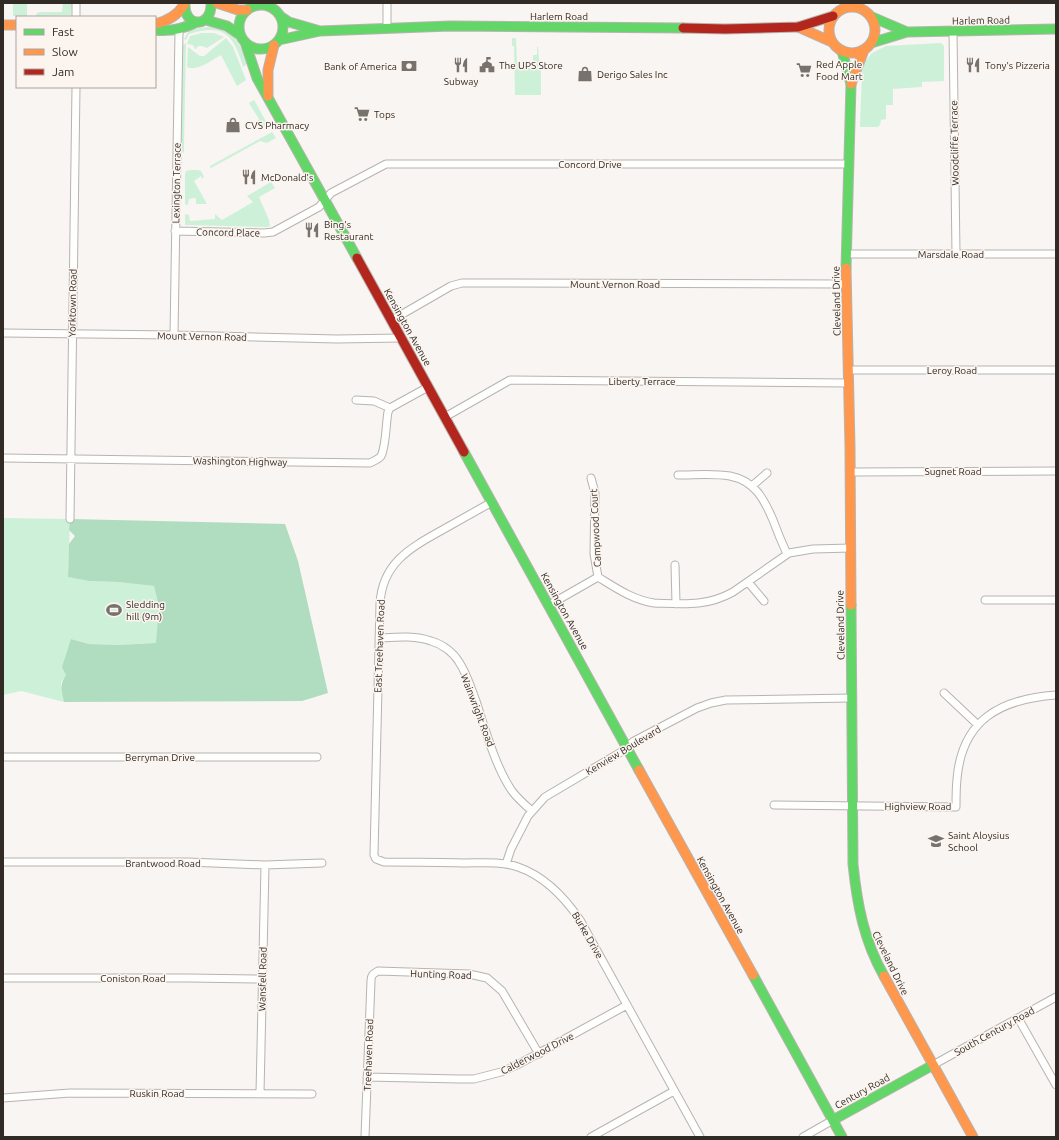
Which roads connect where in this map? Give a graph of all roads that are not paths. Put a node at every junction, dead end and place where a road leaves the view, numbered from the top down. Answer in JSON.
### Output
{"nodes":[{"id":1,"x":76,"y":3,"type":"edge"},
{"id":2,"x":212,"y":3,"type":"edge"},
{"id":3,"x":217,"y":3,"type":"edge"},
{"id":4,"x":387,"y":3,"type":"edge"},
{"id":5,"x":185,"y":4,"type":"edge"},
{"id":6,"x":253,"y":6,"type":"edge"},
{"id":7,"x":843,"y":6,"type":"edge"},
{"id":8,"x":862,"y":6,"type":"edge"},
{"id":9,"x":277,"y":10,"type":"edge"},
{"id":10,"x":76,"y":16,"type":"edge"},
{"id":11,"x":833,"y":16,"type":"junction"},
{"id":12,"x":872,"y":17,"type":"junction"},
{"id":13,"x":201,"y":21,"type":"junction"},
{"id":14,"x":156,"y":24,"type":"edge"},
{"id":15,"x":3,"y":25,"type":"edge"},
{"id":16,"x":16,"y":25,"type":"edge"},
{"id":17,"x":798,"y":27,"type":"junction"},
{"id":18,"x":387,"y":28,"type":"junction"},
{"id":19,"x":1056,"y":29,"type":"edge"},
{"id":20,"x":156,"y":30,"type":"edge"},
{"id":21,"x":320,"y":30,"type":"junction"},
{"id":22,"x":179,"y":31,"type":"junction"},
{"id":23,"x":907,"y":32,"type":"junction"},
{"id":24,"x":953,"y":32,"type":"junction"},
{"id":25,"x":242,"y":38,"type":"junction"},
{"id":26,"x":832,"y":42,"type":"junction"},
{"id":27,"x":276,"y":43,"type":"junction"},
{"id":28,"x":868,"y":47,"type":"junction"},
{"id":29,"x":842,"y":51,"type":"junction"},
{"id":30,"x":851,"y":84,"type":"junction"},
{"id":31,"x":76,"y":88,"type":"edge"},
{"id":32,"x":268,"y":96,"type":"junction"},
{"id":33,"x":848,"y":164,"type":"junction"},
{"id":34,"x":338,"y":189,"type":"joint"},
{"id":35,"x":325,"y":199,"type":"junction"},
{"id":36,"x":175,"y":231,"type":"junction"},
{"id":37,"x":846,"y":254,"type":"junction"},
{"id":38,"x":956,"y":254,"type":"junction"},
{"id":39,"x":1056,"y":254,"type":"edge"},
{"id":40,"x":847,"y":284,"type":"junction"},
{"id":41,"x":392,"y":320,"type":"junction"},
{"id":42,"x":3,"y":333,"type":"edge"},
{"id":43,"x":72,"y":334,"type":"junction"},
{"id":44,"x":174,"y":335,"type":"junction"},
{"id":45,"x":401,"y":338,"type":"junction"},
{"id":46,"x":849,"y":370,"type":"junction"},
{"id":47,"x":1056,"y":370,"type":"edge"},
{"id":48,"x":849,"y":383,"type":"junction"},
{"id":49,"x":428,"y":386,"type":"junction"},
{"id":50,"x":356,"y":400,"type":"dead end"},
{"id":51,"x":390,"y":408,"type":"junction"},
{"id":52,"x":445,"y":417,"type":"junction"},
{"id":53,"x":3,"y":458,"type":"edge"},
{"id":54,"x":70,"y":459,"type":"junction"},
{"id":55,"x":1056,"y":470,"type":"edge"},
{"id":56,"x":850,"y":472,"type":"junction"},
{"id":57,"x":767,"y":473,"type":"dead end"},
{"id":58,"x":678,"y":475,"type":"dead end"},
{"id":59,"x":591,"y":478,"type":"dead end"},
{"id":60,"x":752,"y":486,"type":"junction"},
{"id":61,"x":492,"y":502,"type":"junction"},
{"id":62,"x":70,"y":519,"type":"dead end"},
{"id":63,"x":851,"y":548,"type":"junction"},
{"id":64,"x":787,"y":554,"type":"junction"},
{"id":65,"x":675,"y":565,"type":"dead end"},
{"id":66,"x":598,"y":577,"type":"junction"},
{"id":67,"x":748,"y":582,"type":"junction"},
{"id":68,"x":985,"y":600,"type":"dead end"},
{"id":69,"x":1056,"y":600,"type":"edge"},
{"id":70,"x":764,"y":601,"type":"dead end"},
{"id":71,"x":676,"y":604,"type":"junction"},
{"id":72,"x":549,"y":605,"type":"junction"},
{"id":73,"x":379,"y":638,"type":"junction"},
{"id":74,"x":944,"y":693,"type":"dead end"},
{"id":75,"x":1056,"y":695,"type":"edge"},
{"id":76,"x":852,"y":698,"type":"junction"},
{"id":77,"x":978,"y":725,"type":"junction"},
{"id":78,"x":627,"y":747,"type":"junction"},
{"id":79,"x":3,"y":757,"type":"edge"},
{"id":80,"x":317,"y":757,"type":"dead end"},
{"id":81,"x":376,"y":776,"type":"joint"},
{"id":82,"x":774,"y":805,"type":"dead end"},
{"id":83,"x":853,"y":805,"type":"junction"},
{"id":84,"x":532,"y":811,"type":"junction"},
{"id":85,"x":3,"y":862,"type":"edge"},
{"id":86,"x":322,"y":863,"type":"dead end"},
{"id":87,"x":506,"y":864,"type":"junction"},
{"id":88,"x":265,"y":865,"type":"junction"},
{"id":89,"x":374,"y":973,"type":"joint"},
{"id":90,"x":3,"y":978,"type":"edge"},
{"id":91,"x":262,"y":979,"type":"junction"},
{"id":92,"x":1056,"y":997,"type":"edge"},
{"id":93,"x":627,"y":1005,"type":"junction"},
{"id":94,"x":1018,"y":1018,"type":"junction"},
{"id":95,"x":539,"y":1054,"type":"junction"},
{"id":96,"x":933,"y":1065,"type":"junction"},
{"id":97,"x":368,"y":1077,"type":"junction"},
{"id":98,"x":1056,"y":1085,"type":"edge"},
{"id":99,"x":674,"y":1091,"type":"junction"},
{"id":100,"x":260,"y":1093,"type":"junction"},
{"id":101,"x":312,"y":1094,"type":"dead end"},
{"id":102,"x":3,"y":1098,"type":"edge"},
{"id":103,"x":833,"y":1120,"type":"junction"},
{"id":104,"x":365,"y":1137,"type":"edge"},
{"id":105,"x":591,"y":1137,"type":"edge"},
{"id":106,"x":700,"y":1137,"type":"edge"},
{"id":107,"x":803,"y":1137,"type":"edge"},
{"id":108,"x":842,"y":1137,"type":"edge"},
{"id":109,"x":973,"y":1137,"type":"edge"}],
"edges":[{"from":1,"to":10,"type":"street"},
{"from":2,"to":13,"type":"street"},
{"from":3,"to":6,"type":"street"},
{"from":4,"to":18,"type":"street"},
{"from":5,"to":13,"type":"street"},
{"from":5,"to":14,"type":"street"},
{"from":6,"to":9,"type":"street"},
{"from":6,"to":25,"type":"street"},
{"from":7,"to":8,"type":"street"},
{"from":7,"to":11,"type":"street"},
{"from":8,"to":12,"type":"street"},
{"from":9,"to":21,"type":"street","name":"Harlem Road"},
{"from":9,"to":27,"type":"street"},
{"from":11,"to":17,"type":"street","name":"Harlem Road"},
{"from":11,"to":26,"type":"street"},
{"from":12,"to":23,"type":"street","name":"Harlem Road"},
{"from":12,"to":28,"type":"street"},
{"from":13,"to":22,"type":"street"},
{"from":13,"to":25,"type":"street"},
{"from":15,"to":16,"type":"street"},
{"from":17,"to":18,"type":"street","name":"Harlem Road"},
{"from":17,"to":26,"type":"street","name":"Harlem Road"},
{"from":18,"to":21,"type":"street","name":"Harlem Road"},
{"from":19,"to":24,"type":"street","name":"Harlem Road"},
{"from":20,"to":22,"type":"street"},
{"from":21,"to":27,"type":"street","name":"Harlem Road"},
{"from":22,"to":36,"type":"street","name":"Lexington Terrace"},
{"from":23,"to":24,"type":"street","name":"Harlem Road"},
{"from":23,"to":28,"type":"street","name":"Harlem Road"},
{"from":24,"to":38,"type":"street","name":"Woodcliffe Terrace"},
{"from":25,"to":27,"type":"street"},
{"from":25,"to":32,"type":"street","name":"Kensington Avenue"},
{"from":26,"to":29,"type":"street"},
{"from":27,"to":32,"type":"street","name":"Kensington Avenue"},
{"from":28,"to":29,"type":"street"},
{"from":28,"to":30,"type":"street","name":"Cleveland Drive"},
{"from":29,"to":30,"type":"street","name":"Cleveland Drive"},
{"from":30,"to":33,"type":"street","name":"Cleveland Drive"},
{"from":31,"to":43,"type":"street","name":"Yorktown Road"},
{"from":32,"to":35,"type":"street","name":"Kensington Avenue"},
{"from":33,"to":34,"type":"street","name":"Concord Drive"},
{"from":33,"to":37,"type":"street","name":"Cleveland Drive"},
{"from":34,"to":35,"type":"street","name":"Concord Place"},
{"from":35,"to":36,"type":"street","name":"Concord Place"},
{"from":35,"to":41,"type":"street","name":"Kensington Avenue"},
{"from":36,"to":44,"type":"street","name":"Lexington Terrace"},
{"from":37,"to":38,"type":"street","name":"Marsdale Road"},
{"from":37,"to":40,"type":"street","name":"Cleveland Drive"},
{"from":38,"to":39,"type":"street","name":"Marsdale Road"},
{"from":40,"to":41,"type":"street","name":"Mount Vernon Road"},
{"from":40,"to":46,"type":"street","name":"Cleveland Drive"},
{"from":41,"to":45,"type":"street","name":"Kensington Avenue"},
{"from":42,"to":43,"type":"street","name":"Mount Vernon Road"},
{"from":43,"to":44,"type":"street","name":"Mount Vernon Road"},
{"from":43,"to":54,"type":"street","name":"Yorktown Road"},
{"from":44,"to":45,"type":"street","name":"Mount Vernon Road"},
{"from":45,"to":49,"type":"street","name":"Kensington Avenue"},
{"from":46,"to":47,"type":"street","name":"Leroy Road"},
{"from":46,"to":48,"type":"street","name":"Cleveland Drive"},
{"from":48,"to":52,"type":"street","name":"Liberty Terrace"},
{"from":48,"to":56,"type":"street","name":"Cleveland Drive"},
{"from":49,"to":51,"type":"street"},
{"from":49,"to":52,"type":"street","name":"Kensington Avenue"},
{"from":50,"to":51,"type":"street"},
{"from":51,"to":54,"type":"street","name":"Washington Highway"},
{"from":52,"to":61,"type":"street","name":"Kensington Avenue"},
{"from":53,"to":54,"type":"street","name":"Washington Highway"},
{"from":54,"to":62,"type":"street","name":"Yorktown Road"},
{"from":55,"to":56,"type":"street","name":"Sugnet Road"},
{"from":56,"to":63,"type":"street","name":"Cleveland Drive"},
{"from":57,"to":60,"type":"street"},
{"from":58,"to":60,"type":"street"},
{"from":59,"to":66,"type":"street","name":"Campwood Court"},
{"from":60,"to":64,"type":"street"},
{"from":61,"to":72,"type":"street","name":"Kensington Avenue"},
{"from":61,"to":73,"type":"street","name":"East Treehaven Road"},
{"from":63,"to":64,"type":"street"},
{"from":63,"to":76,"type":"street","name":"Cleveland Drive"},
{"from":64,"to":67,"type":"street"},
{"from":65,"to":71,"type":"street"},
{"from":66,"to":71,"type":"street"},
{"from":66,"to":72,"type":"street"},
{"from":67,"to":70,"type":"street"},
{"from":67,"to":71,"type":"street"},
{"from":68,"to":69,"type":"street"},
{"from":72,"to":78,"type":"street","name":"Kensington Avenue"},
{"from":73,"to":81,"type":"street","name":"East Treehaven Road"},
{"from":73,"to":84,"type":"street","name":"Wainwright Road"},
{"from":74,"to":77,"type":"street"},
{"from":75,"to":77,"type":"street","name":"Highview Road"},
{"from":76,"to":78,"type":"street","name":"Kenview Boulevard"},
{"from":76,"to":83,"type":"street","name":"Cleveland Drive"},
{"from":77,"to":83,"type":"street","name":"Highview Road"},
{"from":78,"to":84,"type":"street","name":"Kenview Boulevard"},
{"from":78,"to":103,"type":"street","name":"Kensington Avenue"},
{"from":79,"to":80,"type":"street","name":"Berryman Drive"},
{"from":81,"to":87,"type":"street","name":"Burke Drive"},
{"from":82,"to":83,"type":"street"},
{"from":83,"to":96,"type":"street","name":"Cleveland Drive"},
{"from":84,"to":87,"type":"street","name":"Kenview Boulevard"},
{"from":85,"to":88,"type":"street","name":"Brantwood Road"},
{"from":86,"to":88,"type":"street","name":"Brantwood Road"},
{"from":87,"to":93,"type":"street","name":"Burke Drive"},
{"from":88,"to":91,"type":"street","name":"Wansfell Road"},
{"from":89,"to":95,"type":"street","name":"Hunting Road"},
{"from":89,"to":97,"type":"street","name":"Treehaven Road"},
{"from":90,"to":91,"type":"street","name":"Coniston Road"},
{"from":91,"to":100,"type":"street","name":"Wansfell Road"},
{"from":92,"to":94,"type":"street","name":"South Century Road"},
{"from":93,"to":95,"type":"street","name":"Calderwood Drive"},
{"from":93,"to":99,"type":"street","name":"Burke Drive"},
{"from":94,"to":96,"type":"street","name":"South Century Road"},
{"from":94,"to":98,"type":"street"},
{"from":95,"to":97,"type":"street","name":"Calderwood Drive"},
{"from":96,"to":103,"type":"street","name":"Century Road"},
{"from":96,"to":109,"type":"street","name":"Cleveland Drive"},
{"from":97,"to":104,"type":"street","name":"Treehaven Road"},
{"from":99,"to":105,"type":"street"},
{"from":99,"to":106,"type":"street","name":"Burke Drive"},
{"from":100,"to":101,"type":"street","name":"Ruskin Road"},
{"from":100,"to":102,"type":"street","name":"Ruskin Road"},
{"from":103,"to":107,"type":"street","name":"Century Road"},
{"from":103,"to":108,"type":"street","name":"Kensington Avenue"}]}
